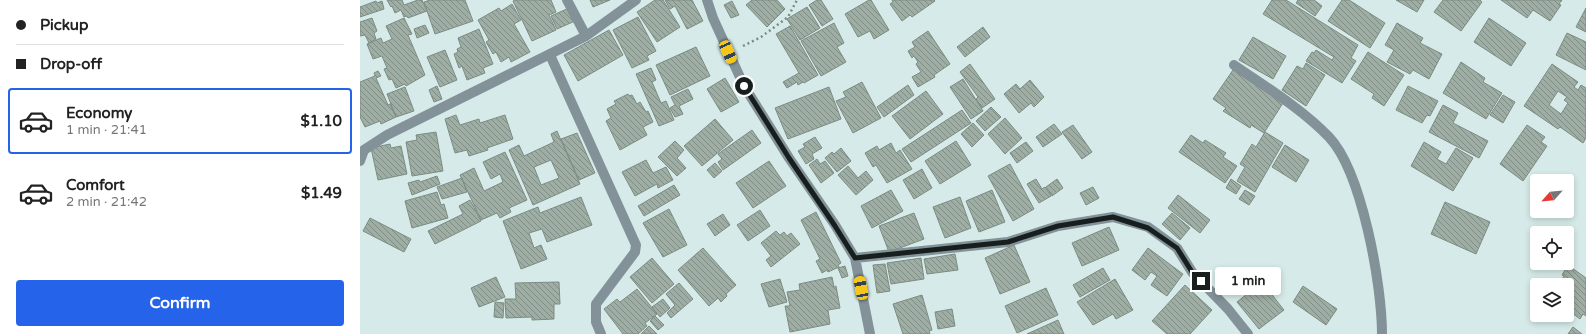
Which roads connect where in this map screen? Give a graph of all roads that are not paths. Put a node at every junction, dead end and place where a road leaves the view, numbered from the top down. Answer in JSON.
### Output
{"nodes":[{"id":1,"x":567,"y":0,"type":"edge"},
{"id":2,"x":636,"y":0,"type":"edge"},
{"id":3,"x":707,"y":0,"type":"edge"},
{"id":4,"x":586,"y":36,"type":"junction"},
{"id":5,"x":550,"y":55,"type":"junction"},
{"id":6,"x":1234,"y":65,"type":"dead end"},
{"id":7,"x":360,"y":161,"type":"edge"},
{"id":8,"x":855,"y":258,"type":"junction"},
{"id":9,"x":601,"y":334,"type":"edge"},
{"id":10,"x":870,"y":334,"type":"edge"},
{"id":11,"x":1248,"y":334,"type":"edge"},
{"id":12,"x":1382,"y":334,"type":"edge"}],
"edges":[{"from":1,"to":4,"type":"street"},
{"from":2,"to":4,"type":"street"},
{"from":3,"to":8,"type":"street"},
{"from":4,"to":5,"type":"street"},
{"from":5,"to":7,"type":"street"},
{"from":5,"to":9,"type":"street"},
{"from":6,"to":12,"type":"street"},
{"from":8,"to":10,"type":"street"},
{"from":8,"to":11,"type":"street"}]}
